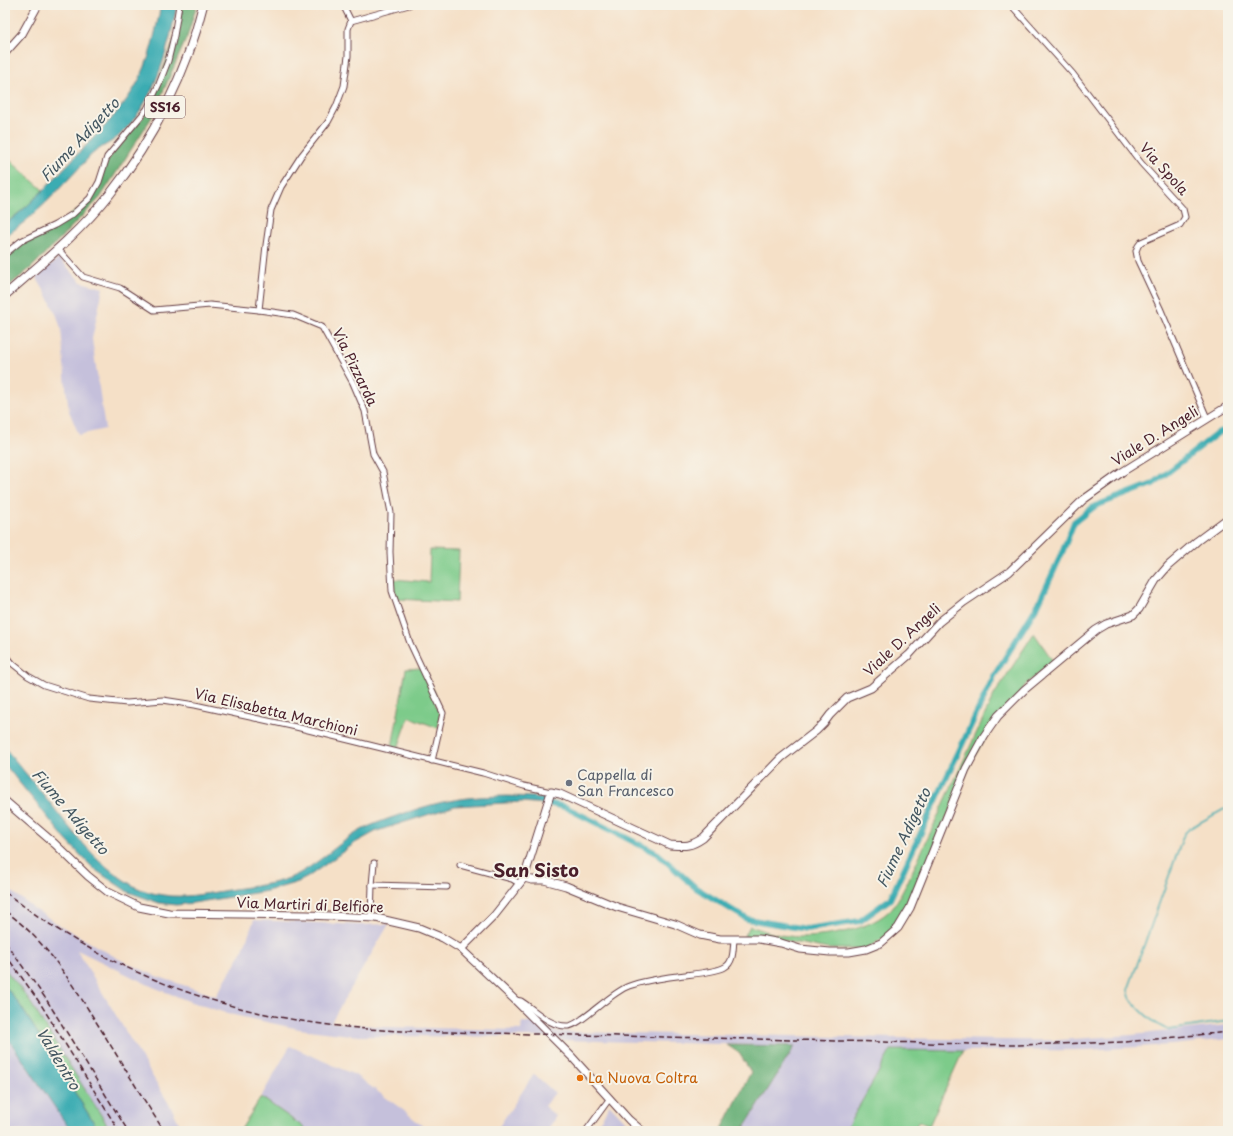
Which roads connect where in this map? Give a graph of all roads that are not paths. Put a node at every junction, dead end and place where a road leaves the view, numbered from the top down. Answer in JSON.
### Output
{"nodes":[{"id":1,"x":38,"y":5,"type":"edge"},
{"id":2,"x":180,"y":5,"type":"edge"},
{"id":3,"x":203,"y":5,"type":"edge"},
{"id":4,"x":343,"y":5,"type":"edge"},
{"id":5,"x":409,"y":5,"type":"edge"},
{"id":6,"x":1011,"y":5,"type":"edge"},
{"id":7,"x":351,"y":21,"type":"junction"},
{"id":8,"x":5,"y":53,"type":"edge"},
{"id":9,"x":58,"y":249,"type":"junction"},
{"id":10,"x":5,"y":254,"type":"edge"},
{"id":11,"x":5,"y":295,"type":"edge"},
{"id":12,"x":259,"y":310,"type":"junction"},
{"id":13,"x":1228,"y":406,"type":"edge"},
{"id":14,"x":1207,"y":418,"type":"junction"},
{"id":15,"x":1228,"y":518,"type":"edge"},
{"id":16,"x":5,"y":654,"type":"edge"},
{"id":17,"x":432,"y":761,"type":"junction"},
{"id":18,"x":550,"y":794,"type":"junction"},
{"id":19,"x":5,"y":801,"type":"edge"},
{"id":20,"x":374,"y":863,"type":"dead end"},
{"id":21,"x":460,"y":865,"type":"dead end"},
{"id":22,"x":522,"y":881,"type":"junction"},
{"id":23,"x":372,"y":885,"type":"junction"},
{"id":24,"x":447,"y":887,"type":"dead end"},
{"id":25,"x":371,"y":918,"type":"junction"},
{"id":26,"x":734,"y":939,"type":"junction"},
{"id":27,"x":462,"y":949,"type":"junction"},
{"id":28,"x":515,"y":1000,"type":"junction"},
{"id":29,"x":610,"y":1098,"type":"junction"},
{"id":30,"x":586,"y":1131,"type":"edge"},
{"id":31,"x":642,"y":1131,"type":"edge"}],
"edges":[{"from":1,"to":8,"type":"street"},
{"from":2,"to":10,"type":"street"},
{"from":3,"to":9,"type":"main road","number":"SS16"},
{"from":4,"to":7,"type":"street"},
{"from":5,"to":7,"type":"street"},
{"from":6,"to":14,"type":"street","name":"Via Spola"},
{"from":7,"to":12,"type":"street"},
{"from":9,"to":11,"type":"main road","number":"SS16"},
{"from":9,"to":12,"type":"street","name":"Via Pizzarda"},
{"from":12,"to":17,"type":"street","name":"Via Pizzarda"},
{"from":13,"to":14,"type":"street","name":"Viale D. Angeli"},
{"from":14,"to":18,"type":"street","name":"Viale D. Angeli"},
{"from":15,"to":26,"type":"street"},
{"from":16,"to":17,"type":"street","name":"Via Elisabetta Marchioni"},
{"from":17,"to":18,"type":"street","name":"Via Elisabetta Marchioni"},
{"from":18,"to":22,"type":"street"},
{"from":19,"to":25,"type":"street","name":"Via Martiri di Belfiore"},
{"from":20,"to":23,"type":"street"},
{"from":21,"to":22,"type":"street"},
{"from":22,"to":26,"type":"street"},
{"from":22,"to":27,"type":"street"},
{"from":23,"to":24,"type":"street"},
{"from":23,"to":25,"type":"street"},
{"from":25,"to":27,"type":"street","name":"Via Martiri di Belfiore"},
{"from":26,"to":28,"type":"street"},
{"from":27,"to":28,"type":"street","name":"Via Martiri di Belfiore"},
{"from":28,"to":29,"type":"street","name":"Via Martiri di Belfiore"},
{"from":29,"to":30,"type":"street"},
{"from":29,"to":31,"type":"street","name":"Via Martiri di Belfiore"}]}
